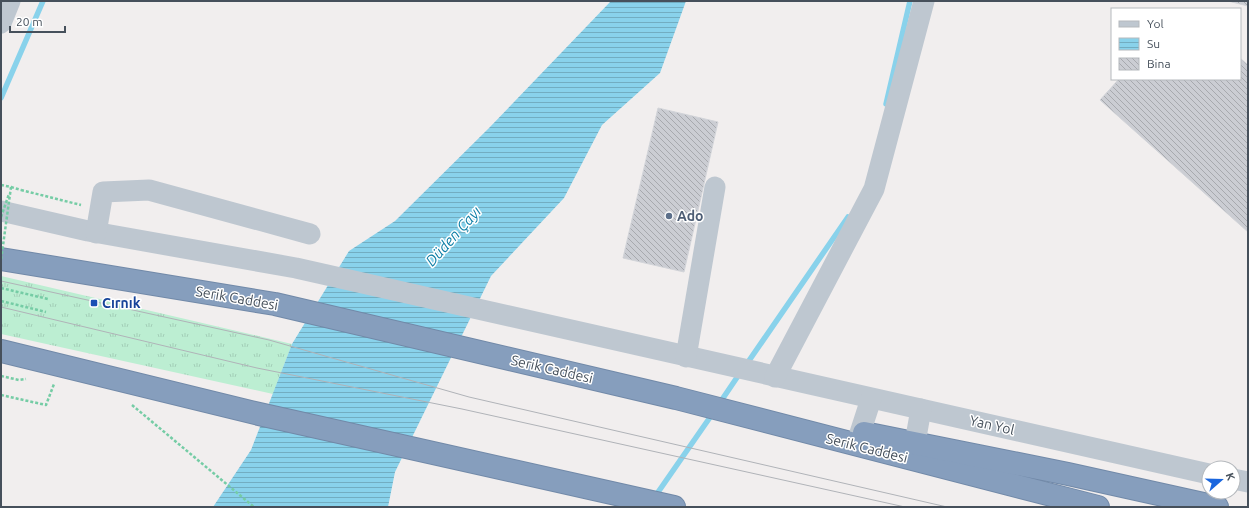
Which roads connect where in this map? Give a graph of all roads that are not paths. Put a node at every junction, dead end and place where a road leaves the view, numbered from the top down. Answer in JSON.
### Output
{"nodes":[{"id":1,"x":10,"y":1,"type":"edge"},
{"id":2,"x":924,"y":1,"type":"edge"},
{"id":3,"x":1,"y":23,"type":"edge"},
{"id":4,"x":715,"y":187,"type":"dead end"},
{"id":5,"x":1,"y":211,"type":"edge"},
{"id":6,"x":96,"y":233,"type":"junction"},
{"id":7,"x":310,"y":234,"type":"dead end"},
{"id":8,"x":1,"y":259,"type":"edge"},
{"id":9,"x":1,"y":351,"type":"edge"},
{"id":10,"x":686,"y":357,"type":"junction"},
{"id":11,"x":775,"y":377,"type":"junction"},
{"id":12,"x":871,"y":399,"type":"junction"},
{"id":13,"x":921,"y":410,"type":"junction"},
{"id":14,"x":746,"y":417,"type":"junction"},
{"id":15,"x":860,"y":433,"type":"junction"},
{"id":16,"x":915,"y":443,"type":"junction"},
{"id":17,"x":1201,"y":472,"type":"edge"},
{"id":18,"x":674,"y":507,"type":"edge"},
{"id":19,"x":1098,"y":507,"type":"edge"},
{"id":20,"x":1217,"y":507,"type":"edge"}],
"edges":[{"from":1,"to":3,"type":"street"},
{"from":2,"to":11,"type":"street"},
{"from":4,"to":10,"type":"street"},
{"from":5,"to":6,"type":"street","name":"Yan Yol"},
{"from":6,"to":7,"type":"street"},
{"from":6,"to":10,"type":"street","name":"Yan Yol"},
{"from":8,"to":14,"type":"highway","name":"Serik Caddesi"},
{"from":9,"to":18,"type":"highway"},
{"from":10,"to":11,"type":"street","name":"Yan Yol"},
{"from":11,"to":12,"type":"street","name":"Yan Yol"},
{"from":12,"to":13,"type":"street","name":"Yan Yol"},
{"from":12,"to":15,"type":"street"},
{"from":13,"to":16,"type":"street"},
{"from":13,"to":17,"type":"street","name":"Yan Yol"},
{"from":14,"to":15,"type":"highway"},
{"from":14,"to":19,"type":"highway","name":"Serik Caddesi"},
{"from":15,"to":16,"type":"highway"},
{"from":16,"to":20,"type":"highway"}]}
